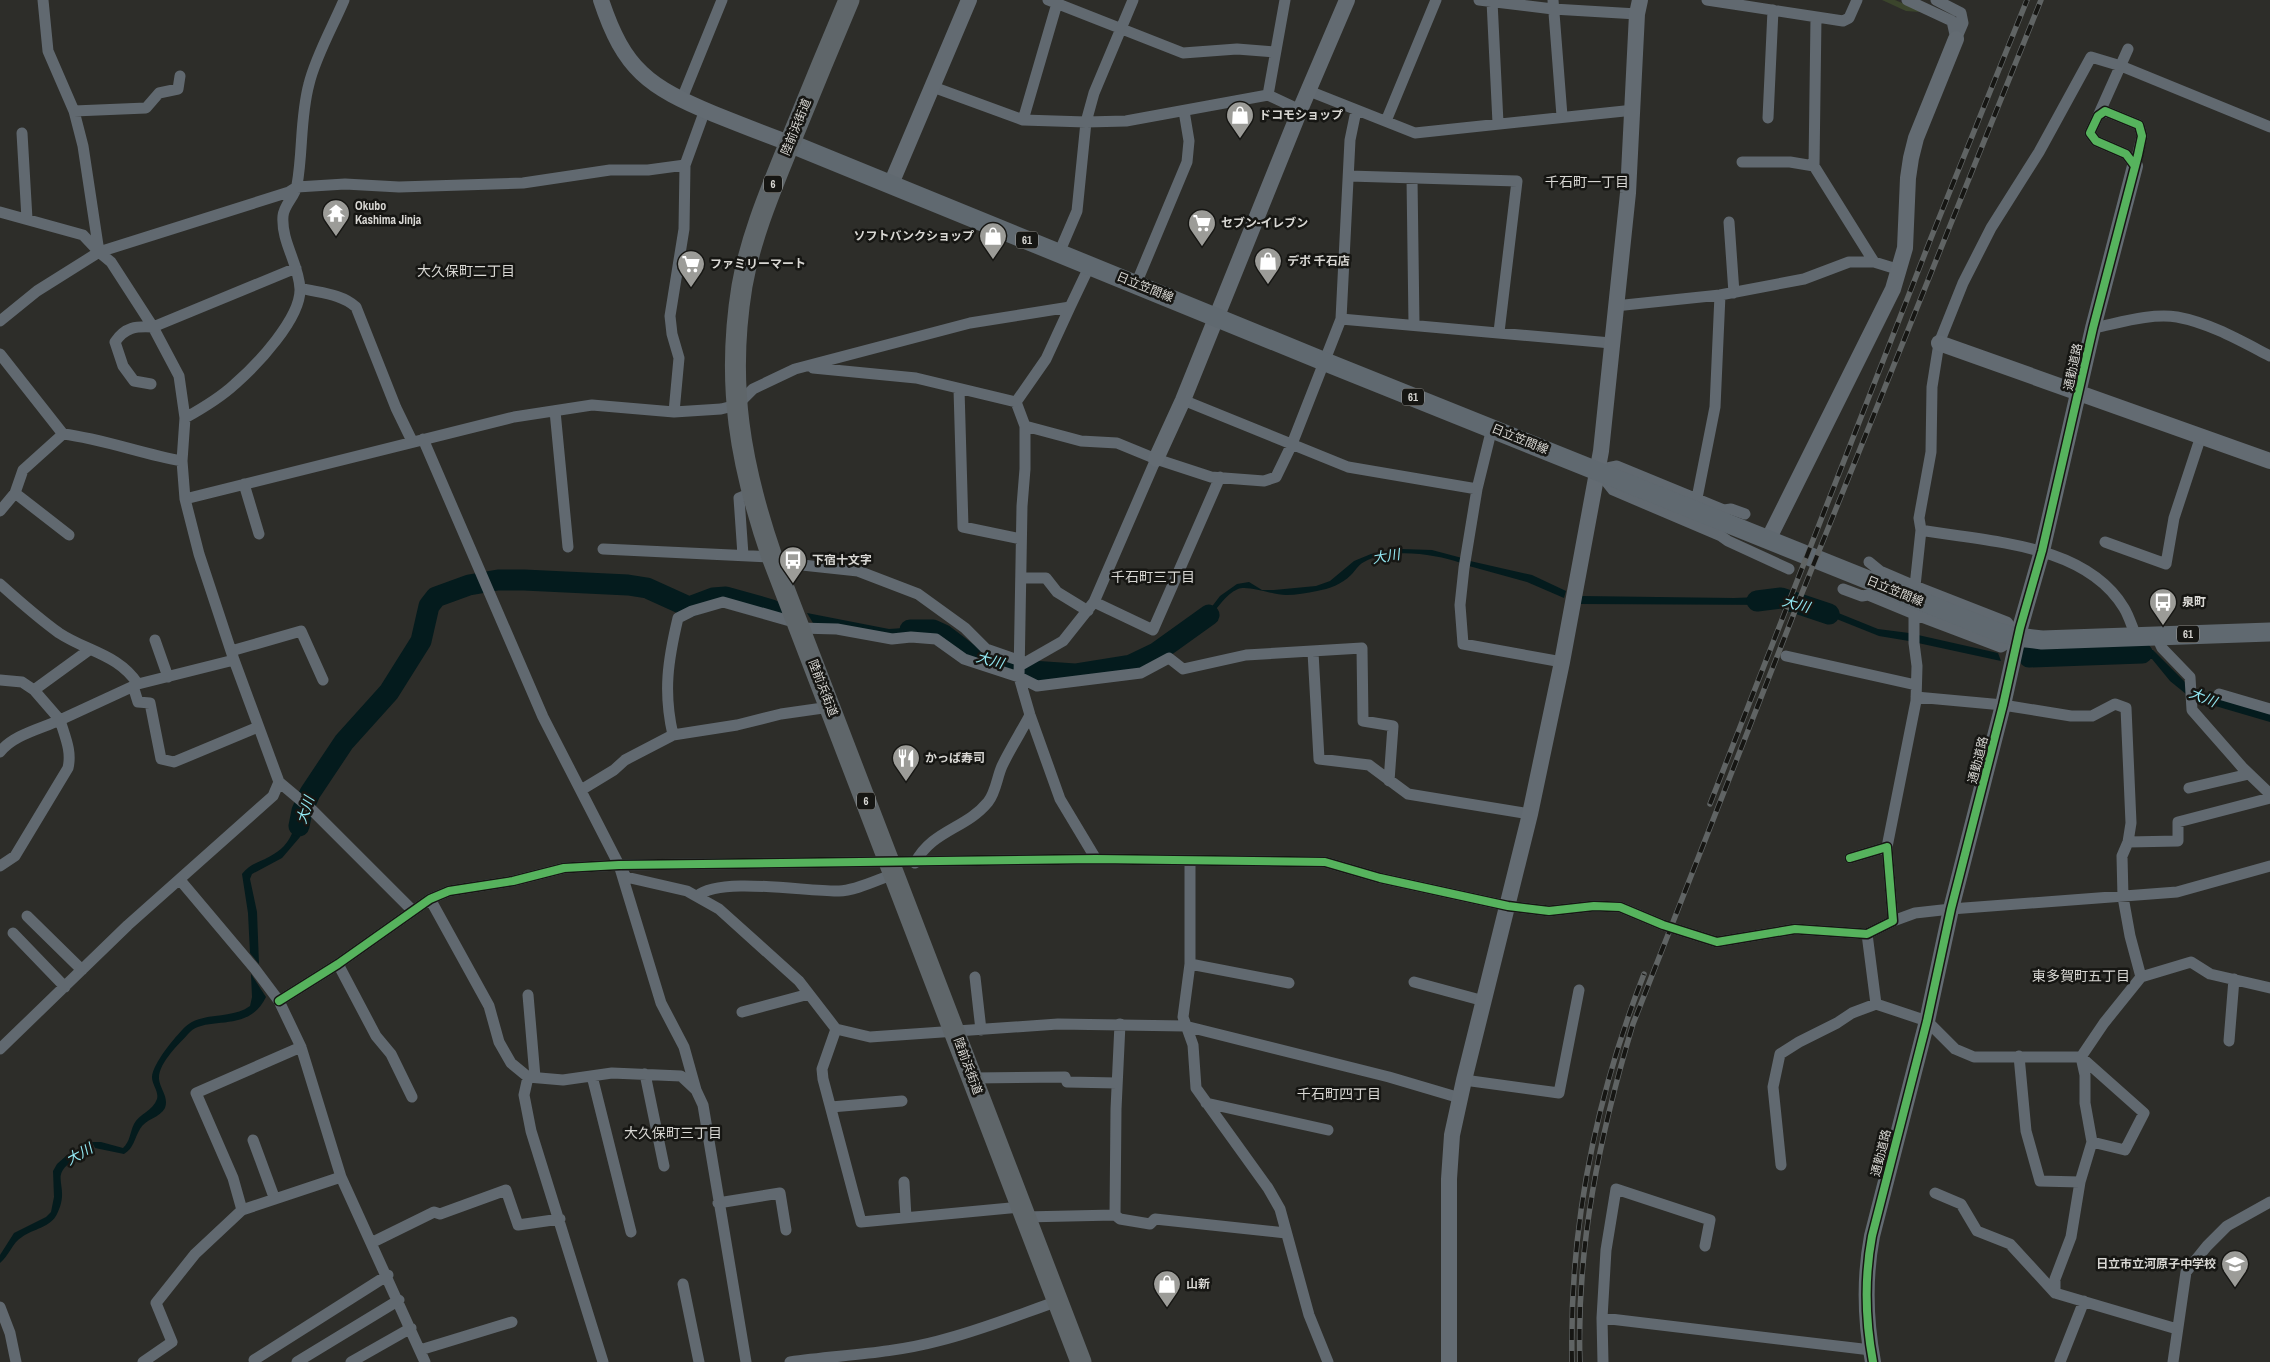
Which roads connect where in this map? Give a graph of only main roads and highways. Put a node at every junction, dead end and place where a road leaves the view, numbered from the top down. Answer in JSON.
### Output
{"nodes":[{"id":1,"x":849,"y":0,"type":"edge"},
{"id":2,"x":789,"y":143,"type":"junction"},
{"id":3,"x":2270,"y":632,"type":"edge"},
{"id":4,"x":1081,"y":1362,"type":"edge"}],
"edges":[{"from":1,"to":2,"type":"highway","name":"陸前浜街道","number":"6"},
{"from":2,"to":3,"type":"main road","name":"日立笠間線","number":"61"},
{"from":2,"to":4,"type":"highway","name":"陸前浜街道","number":"6"}]}
